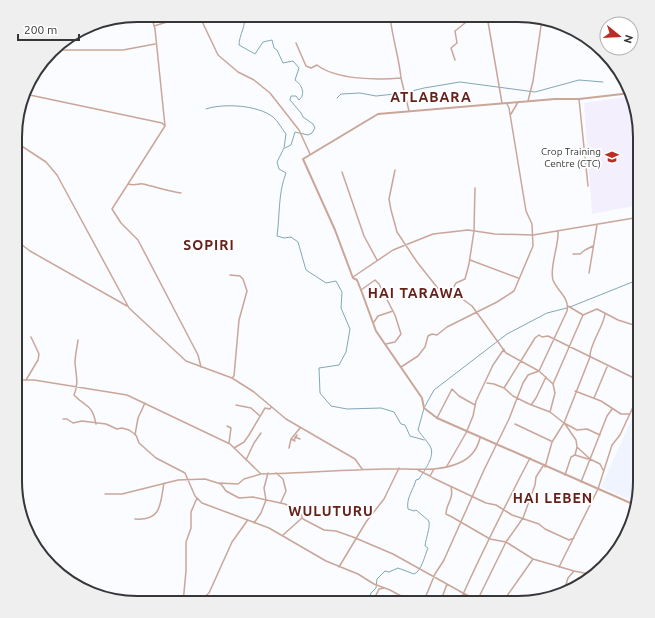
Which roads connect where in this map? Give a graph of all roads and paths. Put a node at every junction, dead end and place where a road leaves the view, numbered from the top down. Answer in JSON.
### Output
{"nodes":[{"id":1,"x":153,"y":22,"type":"edge"},
{"id":2,"x":167,"y":22,"type":"edge"},
{"id":3,"x":202,"y":22,"type":"edge"},
{"id":4,"x":390,"y":22,"type":"edge"},
{"id":5,"x":466,"y":22,"type":"edge"},
{"id":6,"x":488,"y":22,"type":"edge"},
{"id":7,"x":541,"y":25,"type":"edge"},
{"id":8,"x":154,"y":26,"type":"junction"},
{"id":9,"x":296,"y":42,"type":"dead end"},
{"id":10,"x":156,"y":44,"type":"junction"},
{"id":11,"x":61,"y":50,"type":"edge"},
{"id":12,"x":455,"y":60,"type":"dead end"},
{"id":13,"x":401,"y":78,"type":"junction"},
{"id":14,"x":30,"y":95,"type":"edge"},
{"id":15,"x":625,"y":95,"type":"edge"},
{"id":16,"x":579,"y":99,"type":"junction"},
{"id":17,"x":518,"y":102,"type":"junction"},
{"id":18,"x":528,"y":102,"type":"junction"},
{"id":19,"x":502,"y":104,"type":"junction"},
{"id":20,"x":507,"y":104,"type":"junction"},
{"id":21,"x":409,"y":111,"type":"junction"},
{"id":22,"x":510,"y":115,"type":"junction"},
{"id":23,"x":165,"y":126,"type":"junction"},
{"id":24,"x":22,"y":146,"type":"edge"},
{"id":25,"x":310,"y":154,"type":"junction"},
{"id":26,"x":396,"y":170,"type":"dead end"},
{"id":27,"x":342,"y":172,"type":"dead end"},
{"id":28,"x":128,"y":184,"type":"junction"},
{"id":29,"x":588,"y":186,"type":"dead end"},
{"id":30,"x":475,"y":188,"type":"dead end"},
{"id":31,"x":181,"y":193,"type":"dead end"},
{"id":32,"x":633,"y":218,"type":"edge"},
{"id":33,"x":597,"y":225,"type":"junction"},
{"id":34,"x":474,"y":231,"type":"junction"},
{"id":35,"x":558,"y":232,"type":"junction"},
{"id":36,"x":533,"y":235,"type":"junction"},
{"id":37,"x":22,"y":245,"type":"edge"},
{"id":38,"x":404,"y":245,"type":"junction"},
{"id":39,"x":593,"y":246,"type":"junction"},
{"id":40,"x":573,"y":254,"type":"dead end"},
{"id":41,"x":377,"y":260,"type":"junction"},
{"id":42,"x":469,"y":260,"type":"junction"},
{"id":43,"x":589,"y":273,"type":"dead end"},
{"id":44,"x":230,"y":275,"type":"dead end"},
{"id":45,"x":353,"y":278,"type":"junction"},
{"id":46,"x":518,"y":278,"type":"junction"},
{"id":47,"x":361,"y":290,"type":"junction"},
{"id":48,"x":450,"y":294,"type":"junction"},
{"id":49,"x":127,"y":306,"type":"junction"},
{"id":50,"x":568,"y":306,"type":"junction"},
{"id":51,"x":393,"y":311,"type":"junction"},
{"id":52,"x":477,"y":313,"type":"junction"},
{"id":53,"x":605,"y":314,"type":"junction"},
{"id":54,"x":583,"y":315,"type":"junction"},
{"id":55,"x":374,"y":322,"type":"junction"},
{"id":56,"x":633,"y":325,"type":"edge"},
{"id":57,"x":31,"y":337,"type":"dead end"},
{"id":58,"x":554,"y":339,"type":"junction"},
{"id":59,"x":78,"y":340,"type":"dead end"},
{"id":60,"x":386,"y":344,"type":"junction"},
{"id":61,"x":569,"y":348,"type":"junction"},
{"id":62,"x":504,"y":349,"type":"junction"},
{"id":63,"x":590,"y":357,"type":"junction"},
{"id":64,"x":520,"y":360,"type":"junction"},
{"id":65,"x":607,"y":366,"type":"junction"},
{"id":66,"x":201,"y":367,"type":"junction"},
{"id":67,"x":401,"y":367,"type":"junction"},
{"id":68,"x":539,"y":371,"type":"junction"},
{"id":69,"x":546,"y":377,"type":"junction"},
{"id":70,"x":232,"y":378,"type":"junction"},
{"id":71,"x":633,"y":378,"type":"edge"},
{"id":72,"x":22,"y":380,"type":"edge"},
{"id":73,"x":26,"y":380,"type":"junction"},
{"id":74,"x":486,"y":383,"type":"junction"},
{"id":75,"x":553,"y":384,"type":"junction"},
{"id":76,"x":77,"y":388,"type":"junction"},
{"id":77,"x":504,"y":388,"type":"junction"},
{"id":78,"x":575,"y":391,"type":"junction"},
{"id":79,"x":518,"y":398,"type":"junction"},
{"id":80,"x":594,"y":398,"type":"junction"},
{"id":81,"x":145,"y":403,"type":"junction"},
{"id":82,"x":236,"y":405,"type":"dead end"},
{"id":83,"x":475,"y":405,"type":"junction"},
{"id":84,"x":530,"y":405,"type":"junction"},
{"id":85,"x":633,"y":406,"type":"edge"},
{"id":86,"x":271,"y":407,"type":"junction"},
{"id":87,"x":612,"y":409,"type":"junction"},
{"id":88,"x":550,"y":412,"type":"junction"},
{"id":89,"x":629,"y":414,"type":"junction"},
{"id":90,"x":623,"y":415,"type":"junction"},
{"id":91,"x":260,"y":416,"type":"junction"},
{"id":92,"x":436,"y":418,"type":"junction"},
{"id":93,"x":64,"y":419,"type":"dead end"},
{"id":94,"x":626,"y":420,"type":"junction"},
{"id":95,"x":564,"y":423,"type":"junction"},
{"id":96,"x":96,"y":424,"type":"junction"},
{"id":97,"x":515,"y":424,"type":"dead end"},
{"id":98,"x":227,"y":426,"type":"dead end"},
{"id":99,"x":300,"y":428,"type":"junction"},
{"id":100,"x":466,"y":432,"type":"junction"},
{"id":101,"x":261,"y":433,"type":"dead end"},
{"id":102,"x":135,"y":435,"type":"junction"},
{"id":103,"x":600,"y":435,"type":"junction"},
{"id":104,"x":480,"y":438,"type":"junction"},
{"id":105,"x":300,"y":439,"type":"dead end"},
{"id":106,"x":294,"y":440,"type":"junction"},
{"id":107,"x":552,"y":442,"type":"junction"},
{"id":108,"x":229,"y":443,"type":"junction"},
{"id":109,"x":495,"y":445,"type":"junction"},
{"id":110,"x":577,"y":447,"type":"junction"},
{"id":111,"x":234,"y":448,"type":"junction"},
{"id":112,"x":289,"y":448,"type":"dead end"},
{"id":113,"x":575,"y":454,"type":"junction"},
{"id":114,"x":530,"y":458,"type":"junction"},
{"id":115,"x":590,"y":459,"type":"junction"},
{"id":116,"x":246,"y":460,"type":"junction"},
{"id":117,"x":447,"y":466,"type":"junction"},
{"id":118,"x":544,"y":466,"type":"junction"},
{"id":119,"x":399,"y":468,"type":"junction"},
{"id":120,"x":434,"y":468,"type":"junction"},
{"id":121,"x":362,"y":469,"type":"junction"},
{"id":122,"x":417,"y":470,"type":"junction"},
{"id":123,"x":603,"y":471,"type":"junction"},
{"id":124,"x":268,"y":473,"type":"junction"},
{"id":125,"x":276,"y":473,"type":"junction"},
{"id":126,"x":261,"y":474,"type":"junction"},
{"id":127,"x":565,"y":475,"type":"junction"},
{"id":128,"x":430,"y":476,"type":"junction"},
{"id":129,"x":190,"y":481,"type":"junction"},
{"id":130,"x":581,"y":482,"type":"junction"},
{"id":131,"x":164,"y":483,"type":"junction"},
{"id":132,"x":219,"y":483,"type":"junction"},
{"id":133,"x":451,"y":487,"type":"junction"},
{"id":134,"x":598,"y":489,"type":"junction"},
{"id":135,"x":105,"y":494,"type":"dead end"},
{"id":136,"x":473,"y":497,"type":"junction"},
{"id":137,"x":197,"y":498,"type":"junction"},
{"id":138,"x":266,"y":500,"type":"junction"},
{"id":139,"x":280,"y":503,"type":"junction"},
{"id":140,"x":631,"y":503,"type":"edge"},
{"id":141,"x":503,"y":510,"type":"junction"},
{"id":142,"x":302,"y":518,"type":"junction"},
{"id":143,"x":523,"y":518,"type":"junction"},
{"id":144,"x":135,"y":519,"type":"dead end"},
{"id":145,"x":247,"y":521,"type":"junction"},
{"id":146,"x":462,"y":522,"type":"junction"},
{"id":147,"x":254,"y":523,"type":"junction"},
{"id":148,"x":282,"y":535,"type":"junction"},
{"id":149,"x":574,"y":538,"type":"junction"},
{"id":150,"x":356,"y":539,"type":"junction"},
{"id":151,"x":490,"y":539,"type":"junction"},
{"id":152,"x":506,"y":542,"type":"junction"},
{"id":153,"x":532,"y":559,"type":"junction"},
{"id":154,"x":339,"y":567,"type":"junction"},
{"id":155,"x":559,"y":567,"type":"junction"},
{"id":156,"x":574,"y":572,"type":"junction"},
{"id":157,"x":586,"y":574,"type":"edge"},
{"id":158,"x":434,"y":578,"type":"junction"},
{"id":159,"x":448,"y":584,"type":"junction"},
{"id":160,"x":566,"y":585,"type":"edge"},
{"id":161,"x":384,"y":588,"type":"junction"},
{"id":162,"x":463,"y":594,"type":"junction"},
{"id":163,"x":184,"y":596,"type":"edge"},
{"id":164,"x":206,"y":596,"type":"edge"},
{"id":165,"x":376,"y":596,"type":"edge"},
{"id":166,"x":400,"y":596,"type":"edge"},
{"id":167,"x":426,"y":596,"type":"edge"},
{"id":168,"x":443,"y":596,"type":"edge"},
{"id":169,"x":468,"y":596,"type":"edge"},
{"id":170,"x":479,"y":596,"type":"edge"},
{"id":171,"x":507,"y":596,"type":"edge"}],
"edges":[{"from":1,"to":8,"type":"street"},
{"from":2,"to":8,"type":"street"},
{"from":3,"to":25,"type":"street"},
{"from":4,"to":13,"type":"street"},
{"from":5,"to":12,"type":"street"},
{"from":6,"to":19,"type":"street"},
{"from":7,"to":18,"type":"street"},
{"from":8,"to":10,"type":"street"},
{"from":9,"to":13,"type":"street"},
{"from":10,"to":11,"type":"street"},
{"from":10,"to":23,"type":"street"},
{"from":13,"to":21,"type":"street"},
{"from":14,"to":23,"type":"street"},
{"from":15,"to":16,"type":"street"},
{"from":16,"to":18,"type":"street"},
{"from":16,"to":29,"type":"street"},
{"from":17,"to":18,"type":"street"},
{"from":17,"to":20,"type":"street"},
{"from":17,"to":22,"type":"street"},
{"from":19,"to":20,"type":"street"},
{"from":19,"to":21,"type":"street"},
{"from":20,"to":22,"type":"street"},
{"from":21,"to":25,"type":"street"},
{"from":22,"to":36,"type":"street"},
{"from":23,"to":28,"type":"street"},
{"from":24,"to":49,"type":"street"},
{"from":25,"to":45,"type":"street"},
{"from":26,"to":38,"type":"street"},
{"from":27,"to":41,"type":"street"},
{"from":28,"to":31,"type":"street"},
{"from":28,"to":66,"type":"street"},
{"from":30,"to":34,"type":"street"},
{"from":32,"to":33,"type":"street"},
{"from":33,"to":35,"type":"street"},
{"from":33,"to":39,"type":"street"},
{"from":34,"to":36,"type":"street"},
{"from":34,"to":38,"type":"street"},
{"from":34,"to":42,"type":"street"},
{"from":35,"to":36,"type":"street"},
{"from":35,"to":50,"type":"street"},
{"from":36,"to":46,"type":"street"},
{"from":37,"to":49,"type":"street"},
{"from":38,"to":41,"type":"street"},
{"from":38,"to":48,"type":"street"},
{"from":39,"to":40,"type":"street"},
{"from":39,"to":43,"type":"street"},
{"from":41,"to":45,"type":"street"},
{"from":42,"to":46,"type":"street"},
{"from":42,"to":48,"type":"street"},
{"from":44,"to":70,"type":"street"},
{"from":45,"to":47,"type":"street"},
{"from":46,"to":52,"type":"street"},
{"from":47,"to":51,"type":"street"},
{"from":47,"to":55,"type":"street"},
{"from":48,"to":52,"type":"street"},
{"from":49,"to":66,"type":"street"},
{"from":50,"to":54,"type":"street"},
{"from":50,"to":58,"type":"street"},
{"from":51,"to":55,"type":"street"},
{"from":51,"to":60,"type":"street"},
{"from":52,"to":62,"type":"street"},
{"from":52,"to":67,"type":"street"},
{"from":53,"to":54,"type":"street"},
{"from":53,"to":56,"type":"street"},
{"from":53,"to":63,"type":"street"},
{"from":54,"to":61,"type":"street"},
{"from":55,"to":60,"type":"street"},
{"from":57,"to":73,"type":"street"},
{"from":58,"to":61,"type":"street"},
{"from":58,"to":64,"type":"street"},
{"from":58,"to":68,"type":"street"},
{"from":59,"to":76,"type":"street"},
{"from":60,"to":67,"type":"street"},
{"from":61,"to":63,"type":"street"},
{"from":61,"to":75,"type":"street"},
{"from":62,"to":64,"type":"street"},
{"from":62,"to":74,"type":"street"},
{"from":63,"to":65,"type":"street"},
{"from":63,"to":78,"type":"street"},
{"from":64,"to":68,"type":"street"},
{"from":64,"to":77,"type":"street"},
{"from":65,"to":71,"type":"street"},
{"from":65,"to":80,"type":"street"},
{"from":66,"to":70,"type":"street"},
{"from":67,"to":92,"type":"street"},
{"from":68,"to":69,"type":"street"},
{"from":68,"to":79,"type":"street"},
{"from":69,"to":75,"type":"street"},
{"from":69,"to":84,"type":"street"},
{"from":70,"to":86,"type":"street"},
{"from":72,"to":73,"type":"street"},
{"from":73,"to":76,"type":"street"},
{"from":74,"to":77,"type":"street"},
{"from":74,"to":83,"type":"street"},
{"from":75,"to":88,"type":"street"},
{"from":76,"to":81,"type":"street"},
{"from":76,"to":96,"type":"street"},
{"from":77,"to":79,"type":"street"},
{"from":78,"to":80,"type":"street"},
{"from":78,"to":95,"type":"street"},
{"from":79,"to":84,"type":"street"},
{"from":79,"to":109,"type":"street"},
{"from":80,"to":87,"type":"street"},
{"from":81,"to":102,"type":"street"},
{"from":81,"to":108,"type":"street"},
{"from":82,"to":91,"type":"street"},
{"from":83,"to":92,"type":"street"},
{"from":83,"to":100,"type":"street"},
{"from":84,"to":88,"type":"street"},
{"from":85,"to":89,"type":"street"},
{"from":86,"to":91,"type":"street"},
{"from":86,"to":99,"type":"street"},
{"from":87,"to":90,"type":"street"},
{"from":87,"to":103,"type":"street"},
{"from":88,"to":95,"type":"street"},
{"from":89,"to":90,"type":"street"},
{"from":89,"to":94,"type":"street"},
{"from":90,"to":94,"type":"street"},
{"from":91,"to":111,"type":"street"},
{"from":92,"to":100,"type":"street"},
{"from":93,"to":96,"type":"street"},
{"from":94,"to":123,"type":"street"},
{"from":95,"to":103,"type":"street"},
{"from":95,"to":107,"type":"street"},
{"from":95,"to":110,"type":"street"},
{"from":96,"to":102,"type":"street"},
{"from":97,"to":107,"type":"street"},
{"from":98,"to":108,"type":"street"},
{"from":99,"to":106,"type":"street"},
{"from":99,"to":121,"type":"street"},
{"from":100,"to":104,"type":"street"},
{"from":100,"to":117,"type":"street"},
{"from":101,"to":116,"type":"street"},
{"from":102,"to":129,"type":"street"},
{"from":103,"to":115,"type":"street"},
{"from":104,"to":109,"type":"street"},
{"from":104,"to":117,"type":"street"},
{"from":105,"to":106,"type":"street"},
{"from":106,"to":112,"type":"street"},
{"from":107,"to":118,"type":"street"},
{"from":108,"to":111,"type":"street"},
{"from":109,"to":114,"type":"street"},
{"from":109,"to":136,"type":"street"},
{"from":110,"to":113,"type":"street"},
{"from":110,"to":115,"type":"street"},
{"from":111,"to":116,"type":"street"},
{"from":113,"to":115,"type":"street"},
{"from":113,"to":127,"type":"street"},
{"from":114,"to":118,"type":"street"},
{"from":114,"to":141,"type":"street"},
{"from":115,"to":123,"type":"street"},
{"from":115,"to":130,"type":"street"},
{"from":116,"to":126,"type":"street"},
{"from":117,"to":120,"type":"street"},
{"from":118,"to":127,"type":"street"},
{"from":118,"to":143,"type":"street"},
{"from":119,"to":121,"type":"street"},
{"from":119,"to":122,"type":"street"},
{"from":119,"to":150,"type":"street"},
{"from":120,"to":122,"type":"street"},
{"from":120,"to":128,"type":"street"},
{"from":121,"to":125,"type":"street"},
{"from":122,"to":128,"type":"street"},
{"from":123,"to":134,"type":"street"},
{"from":124,"to":125,"type":"street"},
{"from":124,"to":126,"type":"street"},
{"from":124,"to":138,"type":"street"},
{"from":125,"to":139,"type":"street"},
{"from":126,"to":132,"type":"street"},
{"from":127,"to":130,"type":"street"},
{"from":128,"to":133,"type":"street"},
{"from":129,"to":131,"type":"street"},
{"from":129,"to":132,"type":"street"},
{"from":129,"to":137,"type":"street"},
{"from":130,"to":134,"type":"street"},
{"from":131,"to":135,"type":"street"},
{"from":131,"to":144,"type":"street"},
{"from":132,"to":138,"type":"street"},
{"from":133,"to":136,"type":"street"},
{"from":133,"to":146,"type":"street"},
{"from":134,"to":140,"type":"street"},
{"from":134,"to":149,"type":"street"},
{"from":136,"to":141,"type":"street"},
{"from":136,"to":146,"type":"street"},
{"from":137,"to":145,"type":"street"},
{"from":137,"to":163,"type":"street"},
{"from":138,"to":139,"type":"street"},
{"from":138,"to":147,"type":"street"},
{"from":139,"to":142,"type":"street"},
{"from":141,"to":143,"type":"street"},
{"from":141,"to":151,"type":"street"},
{"from":142,"to":148,"type":"street"},
{"from":142,"to":150,"type":"street"},
{"from":143,"to":149,"type":"street"},
{"from":143,"to":152,"type":"street"},
{"from":145,"to":147,"type":"street"},
{"from":145,"to":164,"type":"street"},
{"from":146,"to":151,"type":"street"},
{"from":146,"to":158,"type":"street"},
{"from":147,"to":148,"type":"street"},
{"from":148,"to":154,"type":"street"},
{"from":149,"to":155,"type":"street"},
{"from":150,"to":154,"type":"street"},
{"from":150,"to":158,"type":"street"},
{"from":151,"to":152,"type":"street"},
{"from":151,"to":162,"type":"street"},
{"from":152,"to":153,"type":"street"},
{"from":152,"to":170,"type":"street"},
{"from":153,"to":155,"type":"street"},
{"from":153,"to":171,"type":"street"},
{"from":154,"to":161,"type":"street"},
{"from":155,"to":156,"type":"street"},
{"from":156,"to":157,"type":"street"},
{"from":156,"to":160,"type":"street"},
{"from":158,"to":159,"type":"street"},
{"from":158,"to":167,"type":"street"},
{"from":159,"to":162,"type":"street"},
{"from":159,"to":168,"type":"street"},
{"from":161,"to":165,"type":"street"},
{"from":161,"to":166,"type":"street"},
{"from":162,"to":169,"type":"street"}]}
